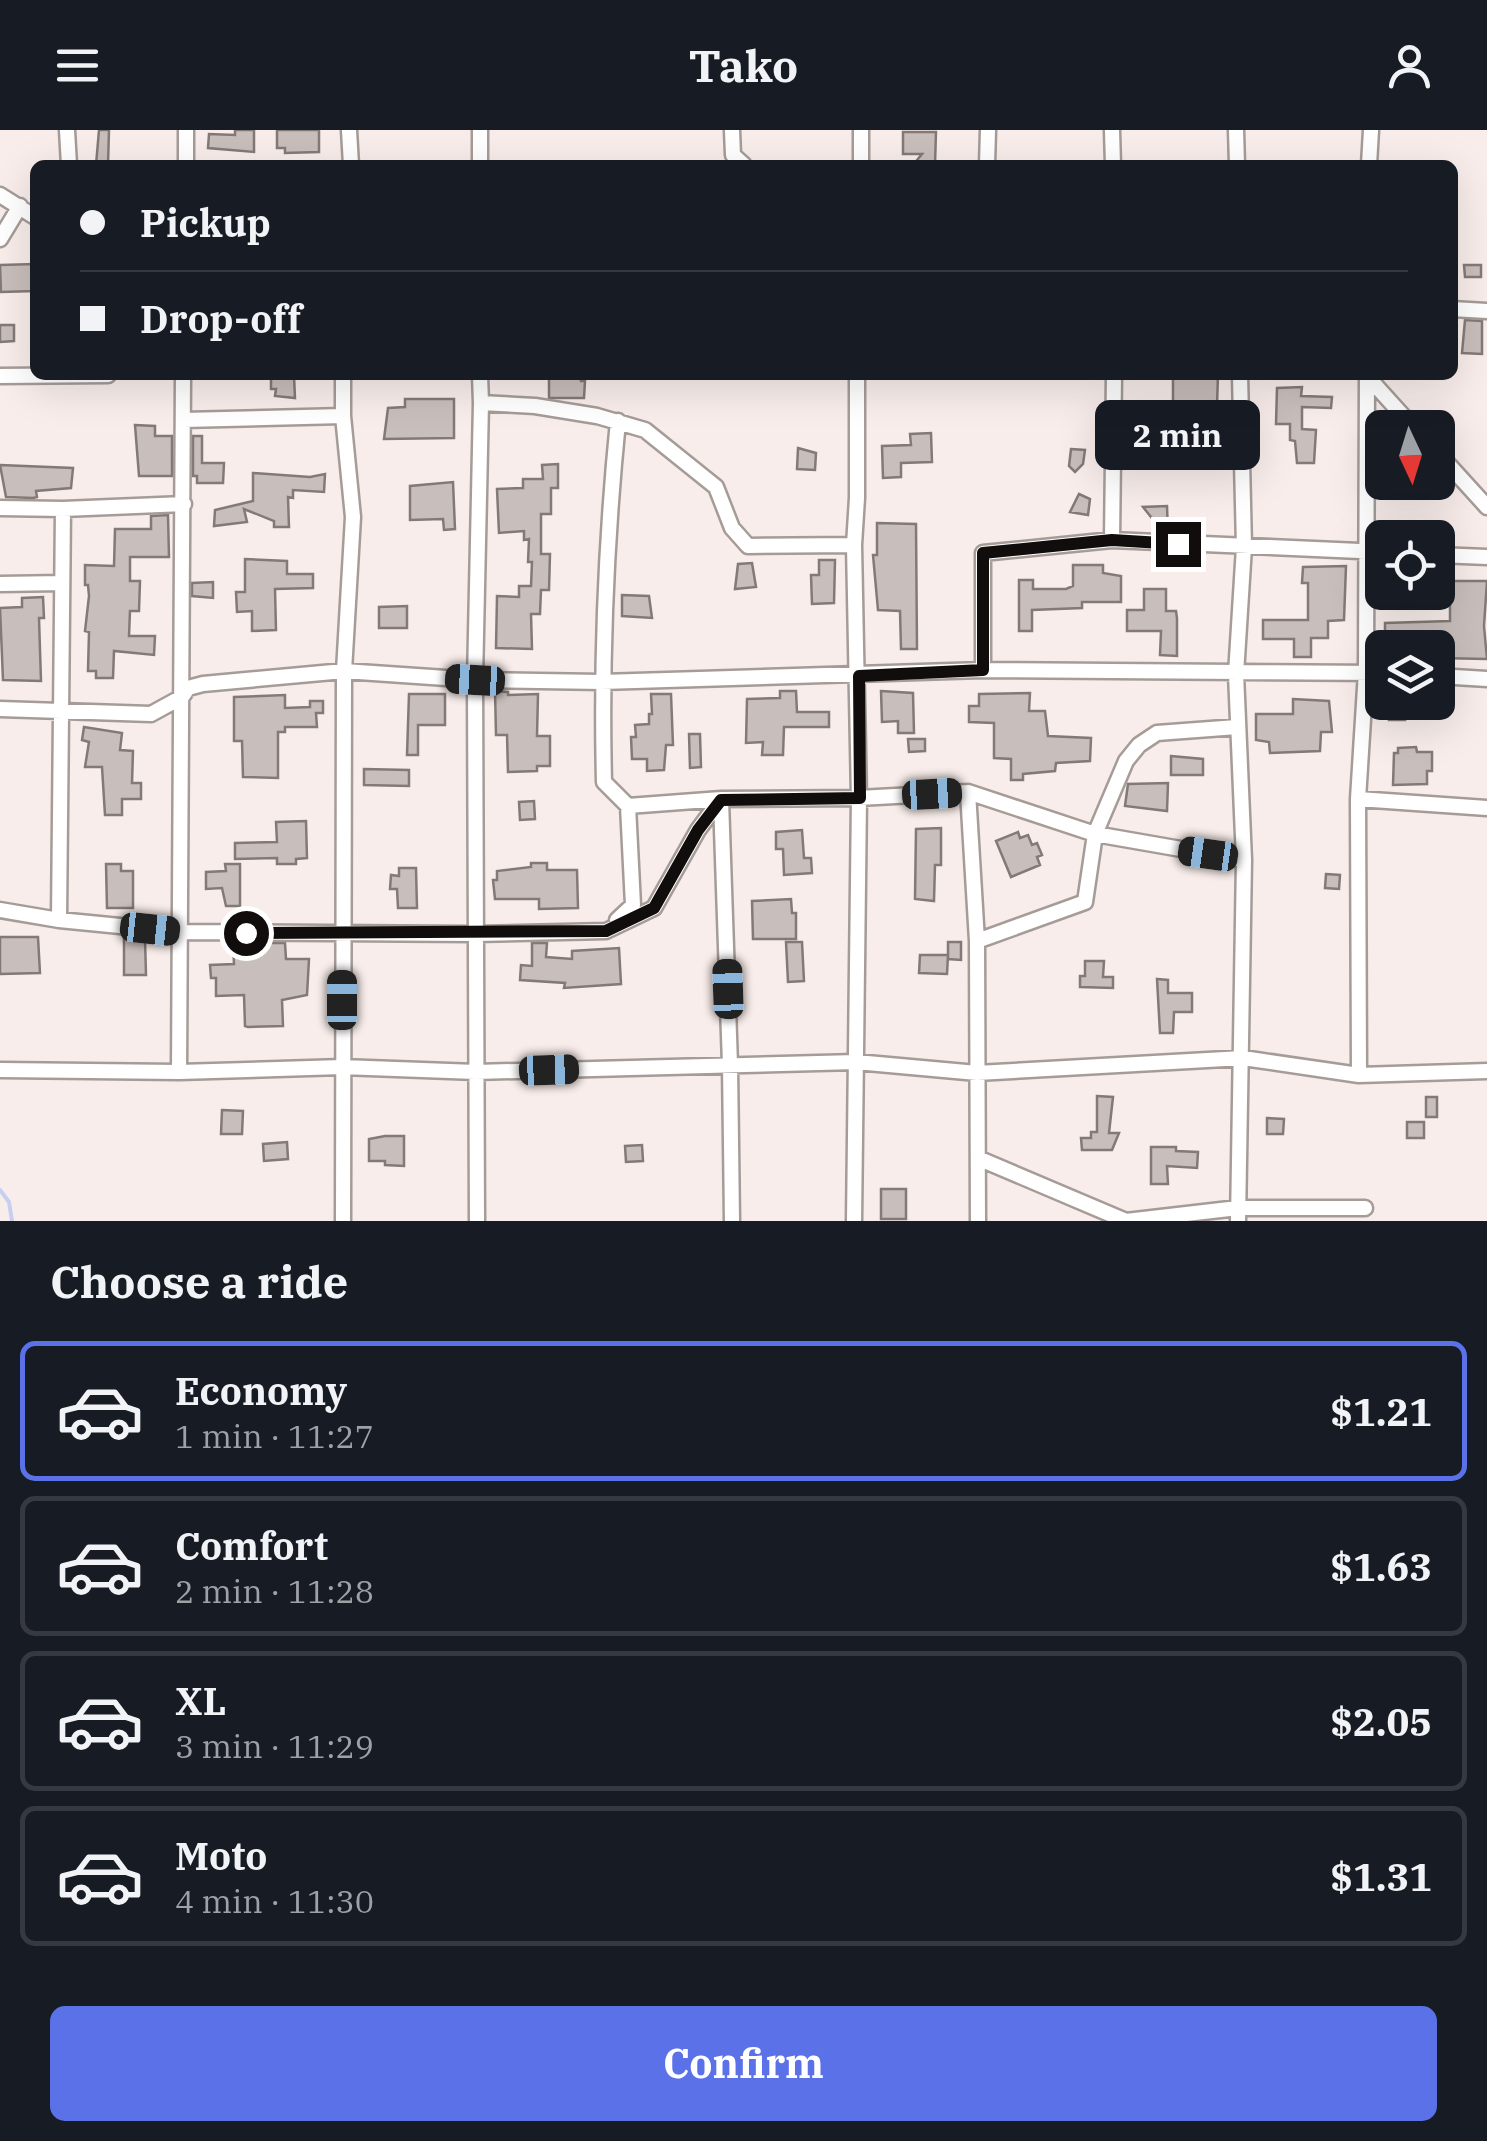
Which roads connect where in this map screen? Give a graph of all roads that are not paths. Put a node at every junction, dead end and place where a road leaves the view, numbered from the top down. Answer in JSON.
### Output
{"nodes":[{"id":1,"x":67,"y":130,"type":"edge"},
{"id":2,"x":186,"y":130,"type":"edge"},
{"id":3,"x":349,"y":130,"type":"edge"},
{"id":4,"x":480,"y":130,"type":"edge"},
{"id":5,"x":732,"y":130,"type":"edge"},
{"id":6,"x":861,"y":130,"type":"edge"},
{"id":7,"x":988,"y":130,"type":"edge"},
{"id":8,"x":1112,"y":130,"type":"edge"},
{"id":9,"x":1236,"y":130,"type":"edge"},
{"id":10,"x":1371,"y":130,"type":"edge"},
{"id":11,"x":69,"y":160,"type":"edge"},
{"id":12,"x":186,"y":160,"type":"edge"},
{"id":13,"x":351,"y":160,"type":"edge"},
{"id":14,"x":480,"y":160,"type":"edge"},
{"id":15,"x":739,"y":160,"type":"edge"},
{"id":16,"x":861,"y":160,"type":"edge"},
{"id":17,"x":987,"y":160,"type":"edge"},
{"id":18,"x":1112,"y":160,"type":"edge"},
{"id":19,"x":1237,"y":160,"type":"edge"},
{"id":20,"x":1368,"y":160,"type":"edge"},
{"id":21,"x":0,"y":195,"type":"edge"},
{"id":22,"x":20,"y":206,"type":"junction"},
{"id":23,"x":30,"y":213,"type":"edge"},
{"id":24,"x":0,"y":239,"type":"edge"},
{"id":25,"x":1458,"y":309,"type":"edge"},
{"id":26,"x":1487,"y":311,"type":"edge"},
{"id":27,"x":0,"y":376,"type":"edge"},
{"id":28,"x":30,"y":376,"type":"edge"},
{"id":29,"x":183,"y":380,"type":"edge"},
{"id":30,"x":344,"y":380,"type":"edge"},
{"id":31,"x":480,"y":380,"type":"edge"},
{"id":32,"x":857,"y":380,"type":"edge"},
{"id":33,"x":1114,"y":380,"type":"edge"},
{"id":34,"x":1240,"y":380,"type":"edge"},
{"id":35,"x":1367,"y":380,"type":"edge"},
{"id":36,"x":1371,"y":380,"type":"edge"},
{"id":37,"x":481,"y":403,"type":"junction"},
{"id":38,"x":1398,"y":410,"type":"edge"},
{"id":39,"x":343,"y":416,"type":"junction"},
{"id":40,"x":183,"y":420,"type":"junction"},
{"id":41,"x":618,"y":421,"type":"junction"},
{"id":42,"x":1455,"y":472,"type":"edge"},
{"id":43,"x":184,"y":504,"type":"junction"},
{"id":44,"x":1487,"y":507,"type":"edge"},
{"id":45,"x":0,"y":508,"type":"edge"},
{"id":46,"x":63,"y":509,"type":"junction"},
{"id":47,"x":1366,"y":520,"type":"edge"},
{"id":48,"x":1112,"y":540,"type":"junction"},
{"id":49,"x":854,"y":545,"type":"junction"},
{"id":50,"x":1244,"y":547,"type":"junction"},
{"id":51,"x":1365,"y":551,"type":"edge"},
{"id":52,"x":1455,"y":556,"type":"edge"},
{"id":53,"x":1487,"y":557,"type":"edge"},
{"id":54,"x":62,"y":583,"type":"junction"},
{"id":55,"x":0,"y":584,"type":"edge"},
{"id":56,"x":344,"y":670,"type":"junction"},
{"id":57,"x":983,"y":670,"type":"junction"},
{"id":58,"x":1365,"y":672,"type":"edge"},
{"id":59,"x":1236,"y":674,"type":"junction"},
{"id":60,"x":859,"y":676,"type":"junction"},
{"id":61,"x":1455,"y":677,"type":"edge"},
{"id":62,"x":1487,"y":679,"type":"edge"},
{"id":63,"x":475,"y":680,"type":"junction"},
{"id":64,"x":602,"y":682,"type":"junction"},
{"id":65,"x":1365,"y":688,"type":"edge"},
{"id":66,"x":182,"y":697,"type":"junction"},
{"id":67,"x":0,"y":710,"type":"edge"},
{"id":68,"x":62,"y":711,"type":"junction"},
{"id":69,"x":1237,"y":727,"type":"junction"},
{"id":70,"x":968,"y":792,"type":"junction"},
{"id":71,"x":860,"y":798,"type":"junction"},
{"id":72,"x":1358,"y":799,"type":"junction"},
{"id":73,"x":721,"y":800,"type":"junction"},
{"id":74,"x":628,"y":806,"type":"junction"},
{"id":75,"x":1487,"y":808,"type":"edge"},
{"id":76,"x":1094,"y":834,"type":"junction"},
{"id":77,"x":1244,"y":860,"type":"junction"},
{"id":78,"x":0,"y":910,"type":"edge"},
{"id":79,"x":59,"y":920,"type":"junction"},
{"id":80,"x":606,"y":931,"type":"junction"},
{"id":81,"x":180,"y":932,"type":"junction"},
{"id":82,"x":343,"y":934,"type":"junction"},
{"id":83,"x":476,"y":934,"type":"junction"},
{"id":84,"x":977,"y":941,"type":"junction"},
{"id":85,"x":1243,"y":1058,"type":"junction"},
{"id":86,"x":856,"y":1062,"type":"junction"},
{"id":87,"x":730,"y":1065,"type":"junction"},
{"id":88,"x":342,"y":1067,"type":"junction"},
{"id":89,"x":0,"y":1070,"type":"edge"},
{"id":90,"x":1487,"y":1071,"type":"edge"},
{"id":91,"x":179,"y":1072,"type":"junction"},
{"id":92,"x":476,"y":1072,"type":"junction"},
{"id":93,"x":977,"y":1073,"type":"junction"},
{"id":94,"x":1359,"y":1075,"type":"junction"},
{"id":95,"x":980,"y":1159,"type":"junction"},
{"id":96,"x":1365,"y":1208,"type":"dead end"},
{"id":97,"x":1238,"y":1214,"type":"edge"},
{"id":98,"x":342,"y":1221,"type":"edge"},
{"id":99,"x":477,"y":1221,"type":"edge"},
{"id":100,"x":732,"y":1221,"type":"edge"},
{"id":101,"x":854,"y":1221,"type":"edge"},
{"id":102,"x":978,"y":1221,"type":"edge"}],
"edges":[{"from":1,"to":11,"type":"street"},
{"from":2,"to":12,"type":"street"},
{"from":3,"to":13,"type":"street"},
{"from":4,"to":14,"type":"street"},
{"from":5,"to":15,"type":"street"},
{"from":6,"to":16,"type":"street"},
{"from":7,"to":17,"type":"street"},
{"from":8,"to":18,"type":"street"},
{"from":9,"to":19,"type":"street"},
{"from":10,"to":20,"type":"street"},
{"from":21,"to":22,"type":"street"},
{"from":22,"to":23,"type":"street"},
{"from":22,"to":24,"type":"street"},
{"from":25,"to":26,"type":"street"},
{"from":27,"to":28,"type":"street"},
{"from":29,"to":40,"type":"street"},
{"from":30,"to":39,"type":"street"},
{"from":31,"to":37,"type":"street"},
{"from":32,"to":49,"type":"street"},
{"from":33,"to":48,"type":"street"},
{"from":34,"to":50,"type":"street"},
{"from":35,"to":47,"type":"street"},
{"from":36,"to":38,"type":"street"},
{"from":37,"to":41,"type":"street"},
{"from":37,"to":63,"type":"street"},
{"from":39,"to":40,"type":"street"},
{"from":39,"to":56,"type":"street"},
{"from":40,"to":43,"type":"street"},
{"from":41,"to":49,"type":"street"},
{"from":41,"to":64,"type":"street"},
{"from":42,"to":44,"type":"street"},
{"from":43,"to":46,"type":"street"},
{"from":43,"to":66,"type":"street"},
{"from":45,"to":46,"type":"street"},
{"from":46,"to":54,"type":"street"},
{"from":48,"to":50,"type":"street"},
{"from":48,"to":57,"type":"street"},
{"from":49,"to":60,"type":"street"},
{"from":50,"to":51,"type":"street"},
{"from":50,"to":59,"type":"street"},
{"from":52,"to":53,"type":"street"},
{"from":54,"to":55,"type":"street"},
{"from":54,"to":68,"type":"street"},
{"from":56,"to":63,"type":"street"},
{"from":56,"to":66,"type":"street"},
{"from":56,"to":82,"type":"street"},
{"from":57,"to":59,"type":"street"},
{"from":57,"to":60,"type":"street"},
{"from":58,"to":59,"type":"street"},
{"from":59,"to":69,"type":"street"},
{"from":60,"to":64,"type":"street"},
{"from":60,"to":71,"type":"street"},
{"from":61,"to":62,"type":"street"},
{"from":63,"to":64,"type":"street"},
{"from":63,"to":83,"type":"street"},
{"from":64,"to":74,"type":"street"},
{"from":65,"to":72,"type":"street"},
{"from":66,"to":68,"type":"street"},
{"from":66,"to":81,"type":"street"},
{"from":67,"to":68,"type":"street"},
{"from":68,"to":79,"type":"street"},
{"from":69,"to":76,"type":"street"},
{"from":69,"to":77,"type":"street"},
{"from":70,"to":71,"type":"street"},
{"from":70,"to":76,"type":"street"},
{"from":70,"to":84,"type":"street"},
{"from":71,"to":73,"type":"street"},
{"from":71,"to":86,"type":"street"},
{"from":72,"to":75,"type":"street"},
{"from":72,"to":94,"type":"street"},
{"from":73,"to":74,"type":"street"},
{"from":73,"to":80,"type":"street"},
{"from":73,"to":87,"type":"street"},
{"from":74,"to":80,"type":"street"},
{"from":76,"to":77,"type":"street"},
{"from":76,"to":84,"type":"street"},
{"from":77,"to":85,"type":"street"},
{"from":78,"to":79,"type":"street"},
{"from":79,"to":81,"type":"street"},
{"from":80,"to":83,"type":"street"},
{"from":81,"to":82,"type":"street"},
{"from":81,"to":91,"type":"street"},
{"from":82,"to":83,"type":"street"},
{"from":82,"to":88,"type":"street"},
{"from":83,"to":92,"type":"street"},
{"from":84,"to":93,"type":"street"},
{"from":85,"to":93,"type":"street"},
{"from":85,"to":94,"type":"street"},
{"from":85,"to":97,"type":"street"},
{"from":86,"to":87,"type":"street"},
{"from":86,"to":93,"type":"street"},
{"from":86,"to":101,"type":"street"},
{"from":87,"to":92,"type":"street"},
{"from":87,"to":100,"type":"street"},
{"from":88,"to":91,"type":"street"},
{"from":88,"to":92,"type":"street"},
{"from":88,"to":98,"type":"street"},
{"from":89,"to":91,"type":"street"},
{"from":90,"to":94,"type":"street"},
{"from":92,"to":99,"type":"street"},
{"from":93,"to":95,"type":"street"},
{"from":95,"to":97,"type":"street"},
{"from":95,"to":102,"type":"street"},
{"from":96,"to":97,"type":"street"}]}
